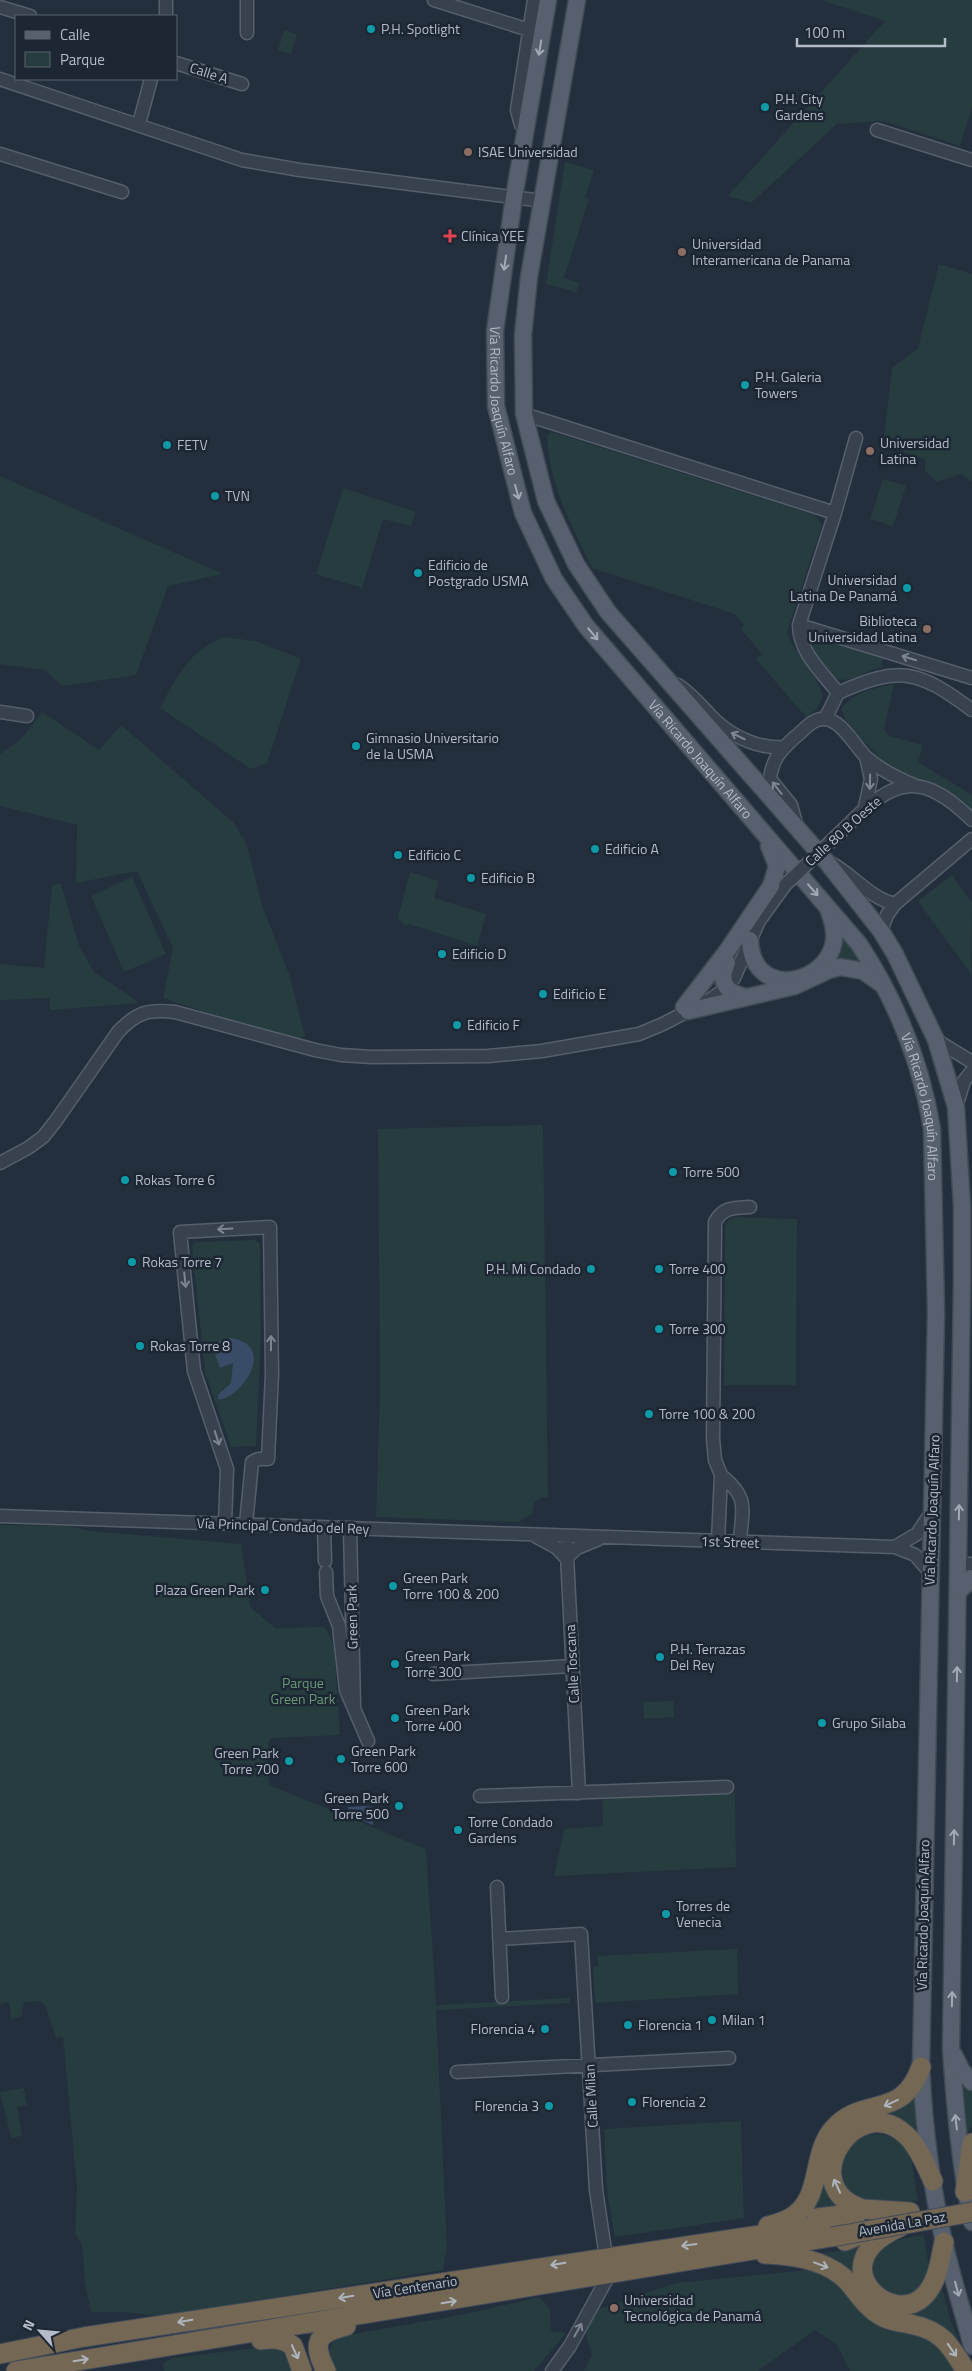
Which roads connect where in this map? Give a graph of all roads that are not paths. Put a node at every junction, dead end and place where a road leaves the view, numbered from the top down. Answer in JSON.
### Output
{"nodes":[{"id":1,"x":166,"y":0,"type":"edge"},
{"id":2,"x":247,"y":0,"type":"edge"},
{"id":3,"x":434,"y":0,"type":"edge"},
{"id":4,"x":534,"y":0,"type":"edge"},
{"id":5,"x":548,"y":0,"type":"edge"},
{"id":6,"x":577,"y":0,"type":"edge"},
{"id":7,"x":0,"y":7,"type":"edge"},
{"id":8,"x":27,"y":15,"type":"edge"},
{"id":9,"x":166,"y":15,"type":"edge"},
{"id":10,"x":528,"y":30,"type":"junction"},
{"id":11,"x":247,"y":33,"type":"dead end"},
{"id":12,"x":178,"y":64,"type":"edge"},
{"id":13,"x":0,"y":79,"type":"edge"},
{"id":14,"x":151,"y":80,"type":"edge"},
{"id":15,"x":242,"y":84,"type":"dead end"},
{"id":16,"x":139,"y":124,"type":"junction"},
{"id":17,"x":527,"y":129,"type":"junction"},
{"id":18,"x":878,"y":130,"type":"dead end"},
{"id":19,"x":0,"y":154,"type":"edge"},
{"id":20,"x":972,"y":160,"type":"edge"},
{"id":21,"x":122,"y":192,"type":"dead end"},
{"id":22,"x":514,"y":197,"type":"junction"},
{"id":23,"x":543,"y":201,"type":"junction"},
{"id":24,"x":524,"y":414,"type":"junction"},
{"id":25,"x":856,"y":438,"type":"dead end"},
{"id":26,"x":835,"y":513,"type":"junction"},
{"id":27,"x":799,"y":625,"type":"junction"},
{"id":28,"x":930,"y":665,"type":"junction"},
{"id":29,"x":972,"y":678,"type":"edge"},
{"id":30,"x":667,"y":679,"type":"junction"},
{"id":31,"x":924,"y":679,"type":"junction"},
{"id":32,"x":838,"y":693,"type":"junction"},
{"id":33,"x":972,"y":710,"type":"edge"},
{"id":34,"x":0,"y":712,"type":"edge"},
{"id":35,"x":27,"y":716,"type":"dead end"},
{"id":36,"x":825,"y":719,"type":"junction"},
{"id":37,"x":784,"y":748,"type":"junction"},
{"id":38,"x":866,"y":757,"type":"junction"},
{"id":39,"x":916,"y":786,"type":"junction"},
{"id":40,"x":866,"y":807,"type":"junction"},
{"id":41,"x":972,"y":820,"type":"edge"},
{"id":42,"x":752,"y":822,"type":"junction"},
{"id":43,"x":798,"y":830,"type":"junction"},
{"id":44,"x":972,"y":839,"type":"edge"},
{"id":45,"x":826,"y":861,"type":"junction"},
{"id":46,"x":896,"y":904,"type":"junction"},
{"id":47,"x":829,"y":908,"type":"junction"},
{"id":48,"x":758,"y":923,"type":"junction"},
{"id":49,"x":881,"y":932,"type":"junction"},
{"id":50,"x":750,"y":940,"type":"junction"},
{"id":51,"x":727,"y":963,"type":"junction"},
{"id":52,"x":727,"y":988,"type":"junction"},
{"id":53,"x":886,"y":988,"type":"junction"},
{"id":54,"x":746,"y":997,"type":"junction"},
{"id":55,"x":686,"y":1009,"type":"junction"},
{"id":56,"x":936,"y":1040,"type":"junction"},
{"id":57,"x":972,"y":1062,"type":"edge"},
{"id":58,"x":972,"y":1071,"type":"edge"},
{"id":59,"x":956,"y":1107,"type":"junction"},
{"id":60,"x":0,"y":1163,"type":"edge"},
{"id":61,"x":750,"y":1207,"type":"dead end"},
{"id":62,"x":227,"y":1470,"type":"junction"},
{"id":63,"x":250,"y":1470,"type":"junction"},
{"id":64,"x":720,"y":1475,"type":"junction"},
{"id":65,"x":931,"y":1513,"type":"junction"},
{"id":66,"x":0,"y":1516,"type":"edge"},
{"id":67,"x":225,"y":1524,"type":"junction"},
{"id":68,"x":246,"y":1524,"type":"junction"},
{"id":69,"x":324,"y":1527,"type":"junction"},
{"id":70,"x":350,"y":1528,"type":"junction"},
{"id":71,"x":533,"y":1535,"type":"junction"},
{"id":72,"x":566,"y":1536,"type":"junction"},
{"id":73,"x":604,"y":1537,"type":"junction"},
{"id":74,"x":958,"y":1537,"type":"junction"},
{"id":75,"x":718,"y":1541,"type":"junction"},
{"id":76,"x":740,"y":1542,"type":"junction"},
{"id":77,"x":894,"y":1548,"type":"junction"},
{"id":78,"x":972,"y":1550,"type":"edge"},
{"id":79,"x":566,"y":1558,"type":"junction"},
{"id":80,"x":965,"y":1564,"type":"edge"},
{"id":81,"x":929,"y":1571,"type":"junction"},
{"id":82,"x":972,"y":1578,"type":"edge"},
{"id":83,"x":958,"y":1592,"type":"junction"},
{"id":84,"x":351,"y":1595,"type":"junction"},
{"id":85,"x":327,"y":1596,"type":"junction"},
{"id":86,"x":572,"y":1666,"type":"junction"},
{"id":87,"x":433,"y":1674,"type":"dead end"},
{"id":88,"x":354,"y":1705,"type":"junction"},
{"id":89,"x":368,"y":1741,"type":"dead end"},
{"id":90,"x":727,"y":1787,"type":"dead end"},
{"id":91,"x":579,"y":1793,"type":"junction"},
{"id":92,"x":480,"y":1796,"type":"dead end"},
{"id":93,"x":497,"y":1887,"type":"dead end"},
{"id":94,"x":499,"y":1939,"type":"junction"},
{"id":95,"x":502,"y":1997,"type":"dead end"},
{"id":96,"x":951,"y":2048,"type":"junction"},
{"id":97,"x":729,"y":2058,"type":"dead end"},
{"id":98,"x":589,"y":2065,"type":"junction"},
{"id":99,"x":921,"y":2067,"type":"junction"},
{"id":100,"x":457,"y":2072,"type":"dead end"},
{"id":101,"x":972,"y":2082,"type":"edge"},
{"id":102,"x":972,"y":2144,"type":"edge"},
{"id":103,"x":933,"y":2182,"type":"junction"},
{"id":104,"x":969,"y":2197,"type":"edge"},
{"id":105,"x":972,"y":2212,"type":"edge"},
{"id":106,"x":910,"y":2217,"type":"junction"},
{"id":107,"x":972,"y":2222,"type":"edge"},
{"id":108,"x":775,"y":2224,"type":"junction"},
{"id":109,"x":832,"y":2230,"type":"joint"},
{"id":110,"x":944,"y":2242,"type":"junction"},
{"id":111,"x":738,"y":2246,"type":"junction"},
{"id":112,"x":772,"y":2254,"type":"junction"},
{"id":113,"x":608,"y":2266,"type":"junction"},
{"id":114,"x":417,"y":2308,"type":"junction"},
{"id":115,"x":218,"y":2338,"type":"junction"},
{"id":116,"x":972,"y":2346,"type":"edge"},
{"id":117,"x":0,"y":2354,"type":"edge"},
{"id":118,"x":16,"y":2371,"type":"edge"},
{"id":119,"x":302,"y":2371,"type":"edge"},
{"id":120,"x":326,"y":2371,"type":"edge"},
{"id":121,"x":552,"y":2371,"type":"edge"},
{"id":122,"x":966,"y":2371,"type":"edge"}],
"edges":[{"from":1,"to":9,"type":"street"},
{"from":2,"to":11,"type":"street"},
{"from":3,"to":10,"type":"street"},
{"from":4,"to":10,"type":"street"},
{"from":5,"to":17,"type":"main road","name":"Vía Ricardo Joaquín Alfaro","one_way":true},
{"from":6,"to":23,"type":"main road","name":"Vía Ricardo Joaquín Alfaro"},
{"from":7,"to":8,"type":"street"},
{"from":10,"to":17,"type":"street"},
{"from":12,"to":15,"type":"street","name":"Calle A"},
{"from":13,"to":16,"type":"street"},
{"from":14,"to":16,"type":"street"},
{"from":16,"to":22,"type":"street"},
{"from":17,"to":22,"type":"main road","name":"Vía Ricardo Joaquín Alfaro"},
{"from":18,"to":20,"type":"street"},
{"from":19,"to":21,"type":"street"},
{"from":22,"to":23,"type":"street"},
{"from":22,"to":42,"type":"main road","name":"Vía Ricardo Joaquín Alfaro","one_way":true},
{"from":23,"to":24,"type":"main road","name":"Vía Ricardo Joaquín Alfaro"},
{"from":24,"to":26,"type":"street"},
{"from":24,"to":30,"type":"main road","name":"Vía Ricardo Joaquín Alfaro"},
{"from":25,"to":26,"type":"street"},
{"from":26,"to":27,"type":"street"},
{"from":28,"to":27,"type":"street","one_way":true},
{"from":27,"to":32,"type":"street"},
{"from":28,"to":29,"type":"street"},
{"from":28,"to":31,"type":"street"},
{"from":37,"to":30,"type":"street","one_way":true},
{"from":30,"to":43,"type":"main road","name":"Vía Ricardo Joaquín Alfaro"},
{"from":31,"to":32,"type":"street"},
{"from":31,"to":33,"type":"street"},
{"from":32,"to":36,"type":"street"},
{"from":34,"to":35,"type":"street"},
{"from":36,"to":37,"type":"street"},
{"from":36,"to":38,"type":"street"},
{"from":43,"to":37,"type":"street","one_way":true},
{"from":38,"to":39,"type":"street"},
{"from":38,"to":40,"type":"street","one_way":true},
{"from":39,"to":40,"type":"street","name":"Calle 80 B Oeste"},
{"from":39,"to":41,"type":"street","name":"Calle 80 B Oeste"},
{"from":40,"to":48,"type":"street","name":"Calle 80 B Oeste","bridge":true},
{"from":42,"to":47,"type":"main road","name":"Vía Ricardo Joaquín Alfaro","one_way":true},
{"from":42,"to":55,"type":"main road"},
{"from":43,"to":45,"type":"main road","name":"Vía Ricardo Joaquín Alfaro"},
{"from":44,"to":46,"type":"street"},
{"from":45,"to":46,"type":"street"},
{"from":45,"to":49,"type":"main road","name":"Vía Ricardo Joaquín Alfaro"},
{"from":46,"to":49,"type":"street"},
{"from":47,"to":50,"type":"main road"},
{"from":47,"to":53,"type":"main road","name":"Vía Ricardo Joaquín Alfaro"},
{"from":48,"to":50,"type":"street"},
{"from":48,"to":51,"type":"street"},
{"from":49,"to":56,"type":"main road","name":"Vía Ricardo Joaquín Alfaro"},
{"from":50,"to":52,"type":"street"},
{"from":51,"to":52,"type":"main road"},
{"from":51,"to":55,"type":"street"},
{"from":52,"to":54,"type":"main road"},
{"from":52,"to":55,"type":"street"},
{"from":53,"to":54,"type":"main road"},
{"from":53,"to":65,"type":"main road","name":"Vía Ricardo Joaquín Alfaro"},
{"from":54,"to":55,"type":"main road"},
{"from":55,"to":60,"type":"street"},
{"from":56,"to":57,"type":"street"},
{"from":56,"to":59,"type":"main road","name":"Vía Ricardo Joaquín Alfaro"},
{"from":58,"to":59,"type":"street"},
{"from":74,"to":59,"type":"main road","name":"Vía Ricardo Joaquín Alfaro","one_way":true},
{"from":61,"to":64,"type":"street"},
{"from":62,"to":63,"type":"street"},
{"from":63,"to":62,"type":"street","one_way":true},
{"from":62,"to":67,"type":"street"},
{"from":63,"to":68,"type":"street"},
{"from":64,"to":75,"type":"street"},
{"from":64,"to":76,"type":"street"},
{"from":65,"to":77,"type":"street"},
{"from":65,"to":81,"type":"main road","name":"Vía Ricardo Joaquín Alfaro"},
{"from":66,"to":67,"type":"street","name":"Vía Principal Condado del Rey"},
{"from":67,"to":68,"type":"street","name":"Vía Principal Condado del Rey"},
{"from":68,"to":69,"type":"street","name":"Vía Principal Condado del Rey"},
{"from":69,"to":70,"type":"street","name":"Vía Principal Condado del Rey"},
{"from":69,"to":85,"type":"street","name":"Green Park"},
{"from":70,"to":71,"type":"street","name":"Vía Principal Condado del Rey"},
{"from":70,"to":84,"type":"street","name":"Green Park"},
{"from":71,"to":72,"type":"street","name":"Vía Principal Condado del Rey"},
{"from":71,"to":79,"type":"street"},
{"from":72,"to":73,"type":"street","name":"1st Street"},
{"from":72,"to":79,"type":"street","name":"Calle Toscana"},
{"from":73,"to":75,"type":"street","name":"1st Street"},
{"from":73,"to":79,"type":"street"},
{"from":74,"to":78,"type":"main road"},
{"from":74,"to":80,"type":"main road","name":"Vía Ricardo Joaquín Alfaro"},
{"from":75,"to":76,"type":"street","name":"1st Street"},
{"from":76,"to":77,"type":"street","name":"1st Street"},
{"from":77,"to":81,"type":"street","name":"1st Street"},
{"from":79,"to":86,"type":"street","name":"Calle Toscana"},
{"from":80,"to":83,"type":"main road","name":"Vía Ricardo Joaquín Alfaro"},
{"from":81,"to":99,"type":"main road","name":"Vía Ricardo Joaquín Alfaro"},
{"from":82,"to":83,"type":"main road"},
{"from":96,"to":83,"type":"main road","name":"Vía Ricardo Joaquín Alfaro","one_way":true},
{"from":84,"to":85,"type":"street"},
{"from":84,"to":88,"type":"street","name":"Green Park"},
{"from":85,"to":88,"type":"street","name":"Green Park"},
{"from":86,"to":87,"type":"street"},
{"from":86,"to":91,"type":"street","name":"Calle Toscana"},
{"from":88,"to":89,"type":"street","name":"Green Park"},
{"from":90,"to":91,"type":"street"},
{"from":91,"to":92,"type":"street"},
{"from":93,"to":94,"type":"street"},
{"from":94,"to":95,"type":"street"},
{"from":94,"to":98,"type":"street","name":"Calle Milan"},
{"from":96,"to":101,"type":"main road"},
{"from":104,"to":96,"type":"main road","name":"Vía Ricardo Joaquín Alfaro","one_way":true},
{"from":97,"to":98,"type":"street"},
{"from":98,"to":100,"type":"street"},
{"from":98,"to":113,"type":"street","name":"Calle Milan"},
{"from":99,"to":103,"type":"main road","name":"Vía Ricardo Joaquín Alfaro"},
{"from":99,"to":108,"type":"highway","one_way":true},
{"from":102,"to":104,"type":"highway"},
{"from":106,"to":103,"type":"highway","one_way":true},
{"from":103,"to":110,"type":"main road","name":"Vía Ricardo Joaquín Alfaro"},
{"from":104,"to":106,"type":"highway","name":"Avenida La Paz"},
{"from":104,"to":107,"type":"main road","name":"Vía Ricardo Joaquín Alfaro"},
{"from":105,"to":106,"type":"highway","name":"Avenida La Paz","bridge":true},
{"from":106,"to":109,"type":"highway","name":"Avenida La Paz"},
{"from":106,"to":110,"type":"highway","bridge":true},
{"from":108,"to":111,"type":"highway"},
{"from":108,"to":112,"type":"highway"},
{"from":109,"to":111,"type":"highway","name":"Vía Centenario"},
{"from":110,"to":116,"type":"main road","name":"Vía Ricardo Joaquín Alfaro","one_way":true},
{"from":111,"to":112,"type":"highway"},
{"from":111,"to":113,"type":"highway","name":"Vía Centenario"},
{"from":112,"to":122,"type":"highway","one_way":true},
{"from":114,"to":113,"type":"highway","name":"Vía Centenario","one_way":true},
{"from":113,"to":117,"type":"highway","name":"Vía Centenario","one_way":true},
{"from":121,"to":113,"type":"street","one_way":true},
{"from":114,"to":115,"type":"highway","name":"Vía Centenario"},
{"from":114,"to":120,"type":"highway"},
{"from":118,"to":115,"type":"highway","name":"Vía Centenario","one_way":true},
{"from":115,"to":119,"type":"highway","one_way":true}]}
